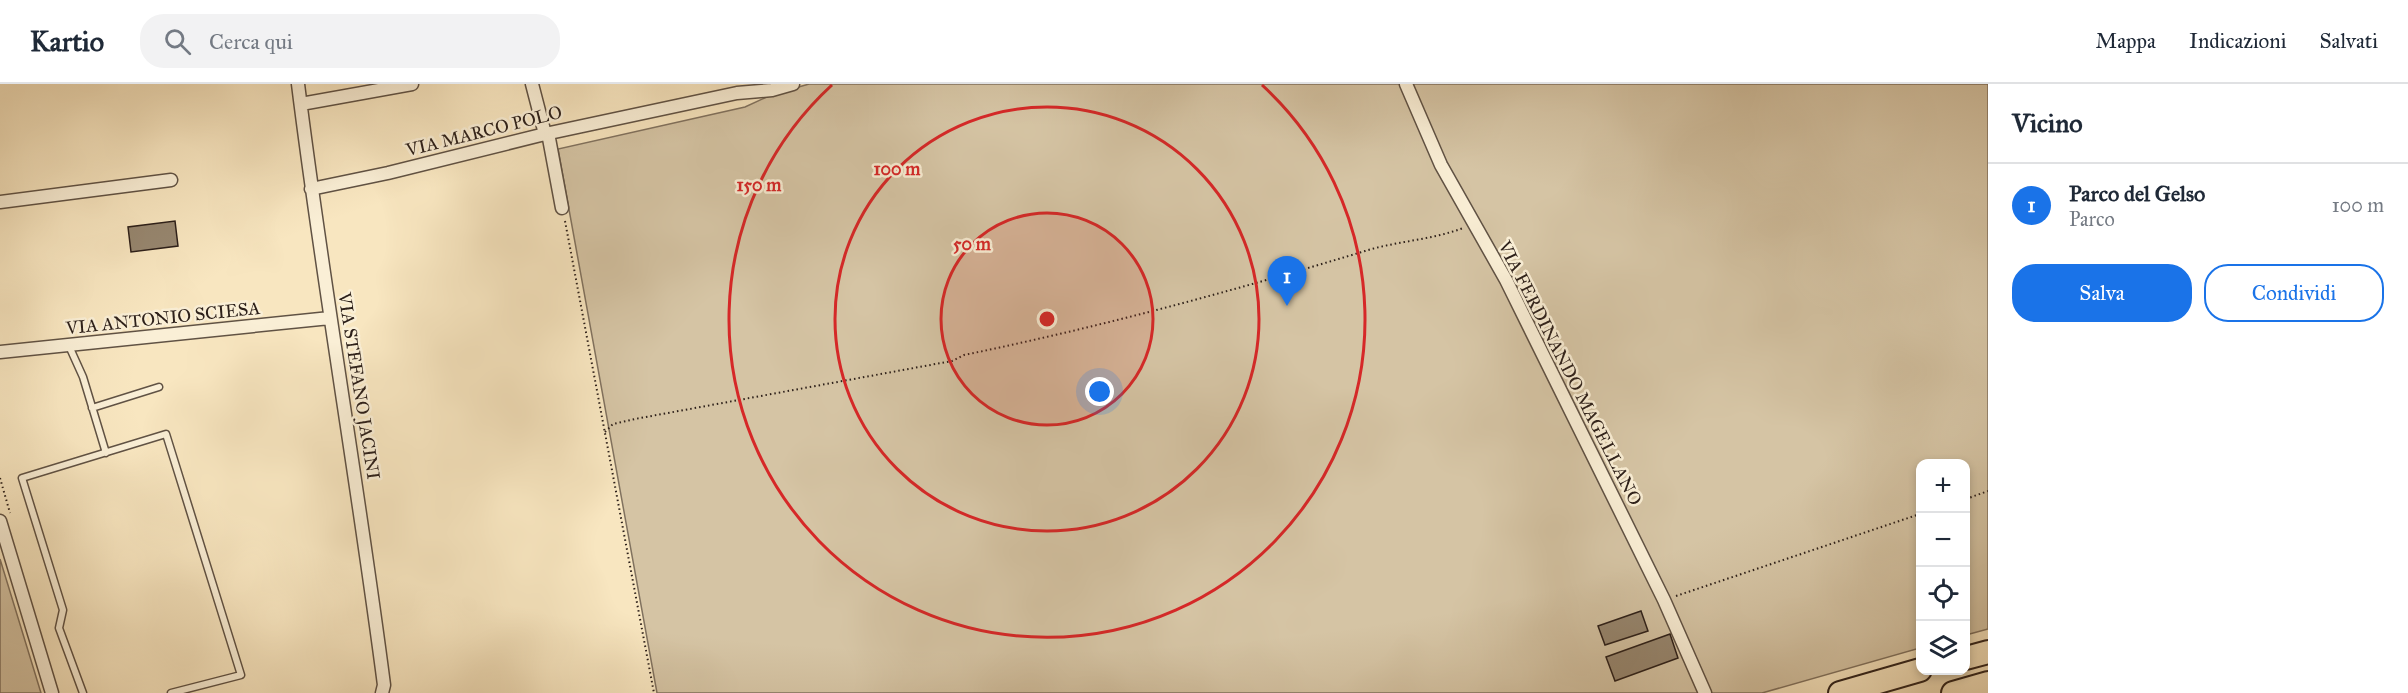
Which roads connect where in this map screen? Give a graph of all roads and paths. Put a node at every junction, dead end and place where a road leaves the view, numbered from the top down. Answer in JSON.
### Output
{"nodes":[{"id":1,"x":298,"y":84,"type":"edge"},
{"id":2,"x":412,"y":84,"type":"edge"},
{"id":3,"x":532,"y":84,"type":"edge"},
{"id":4,"x":793,"y":84,"type":"edge"},
{"id":5,"x":1406,"y":84,"type":"edge"},
{"id":6,"x":736,"y":88,"type":"edge"},
{"id":7,"x":301,"y":104,"type":"junction"},
{"id":8,"x":547,"y":134,"type":"junction"},
{"id":9,"x":171,"y":180,"type":"dead end"},
{"id":10,"x":311,"y":189,"type":"junction"},
{"id":11,"x":0,"y":202,"type":"edge"},
{"id":12,"x":562,"y":207,"type":"joint"},
{"id":13,"x":1473,"y":224,"type":"junction"},
{"id":14,"x":330,"y":318,"type":"junction"},
{"id":15,"x":69,"y":346,"type":"junction"},
{"id":16,"x":0,"y":352,"type":"edge"},
{"id":17,"x":159,"y":387,"type":"dead end"},
{"id":18,"x":92,"y":408,"type":"junction"},
{"id":19,"x":605,"y":432,"type":"junction"},
{"id":20,"x":106,"y":453,"type":"junction"},
{"id":21,"x":1988,"y":491,"type":"edge"},
{"id":22,"x":1970,"y":497,"type":"edge"},
{"id":23,"x":1916,"y":515,"type":"edge"},
{"id":24,"x":0,"y":521,"type":"edge"},
{"id":25,"x":1664,"y":600,"type":"junction"},
{"id":26,"x":1988,"y":652,"type":"edge"},
{"id":27,"x":1970,"y":657,"type":"edge"},
{"id":28,"x":1916,"y":671,"type":"edge"},
{"id":29,"x":1988,"y":683,"type":"edge"},
{"id":30,"x":52,"y":693,"type":"edge"},
{"id":31,"x":83,"y":693,"type":"edge"},
{"id":32,"x":171,"y":693,"type":"edge"},
{"id":33,"x":382,"y":693,"type":"edge"},
{"id":34,"x":654,"y":693,"type":"edge"},
{"id":35,"x":1705,"y":693,"type":"edge"},
{"id":36,"x":1840,"y":693,"type":"edge"},
{"id":37,"x":1953,"y":693,"type":"edge"}],
"edges":[{"from":1,"to":7,"type":"street","name":"VIA STEFANO JACINI"},
{"from":2,"to":7,"type":"street"},
{"from":3,"to":8,"type":"street"},
{"from":4,"to":6,"type":"street","name":"VIA MARCO POLO"},
{"from":5,"to":13,"type":"street","name":"VIA FERDINANDO MAGELLANO"},
{"from":6,"to":8,"type":"street","name":"VIA MARCO POLO"},
{"from":7,"to":10,"type":"street","name":"VIA STEFANO JACINI"},
{"from":8,"to":10,"type":"street","name":"VIA MARCO POLO"},
{"from":8,"to":12,"type":"street"},
{"from":9,"to":11,"type":"street"},
{"from":10,"to":14,"type":"street","name":"VIA STEFANO JACINI"},
{"from":12,"to":19,"type":"path"},
{"from":13,"to":19,"type":"path"},
{"from":13,"to":25,"type":"street","name":"VIA FERDINANDO MAGELLANO"},
{"from":14,"to":15,"type":"street","name":"VIA ANTONIO SCIESA"},
{"from":14,"to":33,"type":"street","name":"VIA STEFANO JACINI"},
{"from":15,"to":16,"type":"street","name":"VIA ANTONIO SCIESA"},
{"from":15,"to":18,"type":"lane"},
{"from":17,"to":18,"type":"lane"},
{"from":18,"to":20,"type":"lane"},
{"from":19,"to":34,"type":"path"},
{"from":20,"to":31,"type":"lane"},
{"from":20,"to":32,"type":"lane"},
{"from":21,"to":22,"type":"path"},
{"from":23,"to":25,"type":"path"},
{"from":24,"to":30,"type":"street"},
{"from":25,"to":35,"type":"street","name":"VIA FERDINANDO MAGELLANO"},
{"from":26,"to":27,"type":"highway"},
{"from":28,"to":36,"type":"highway"},
{"from":29,"to":37,"type":"highway"}]}
